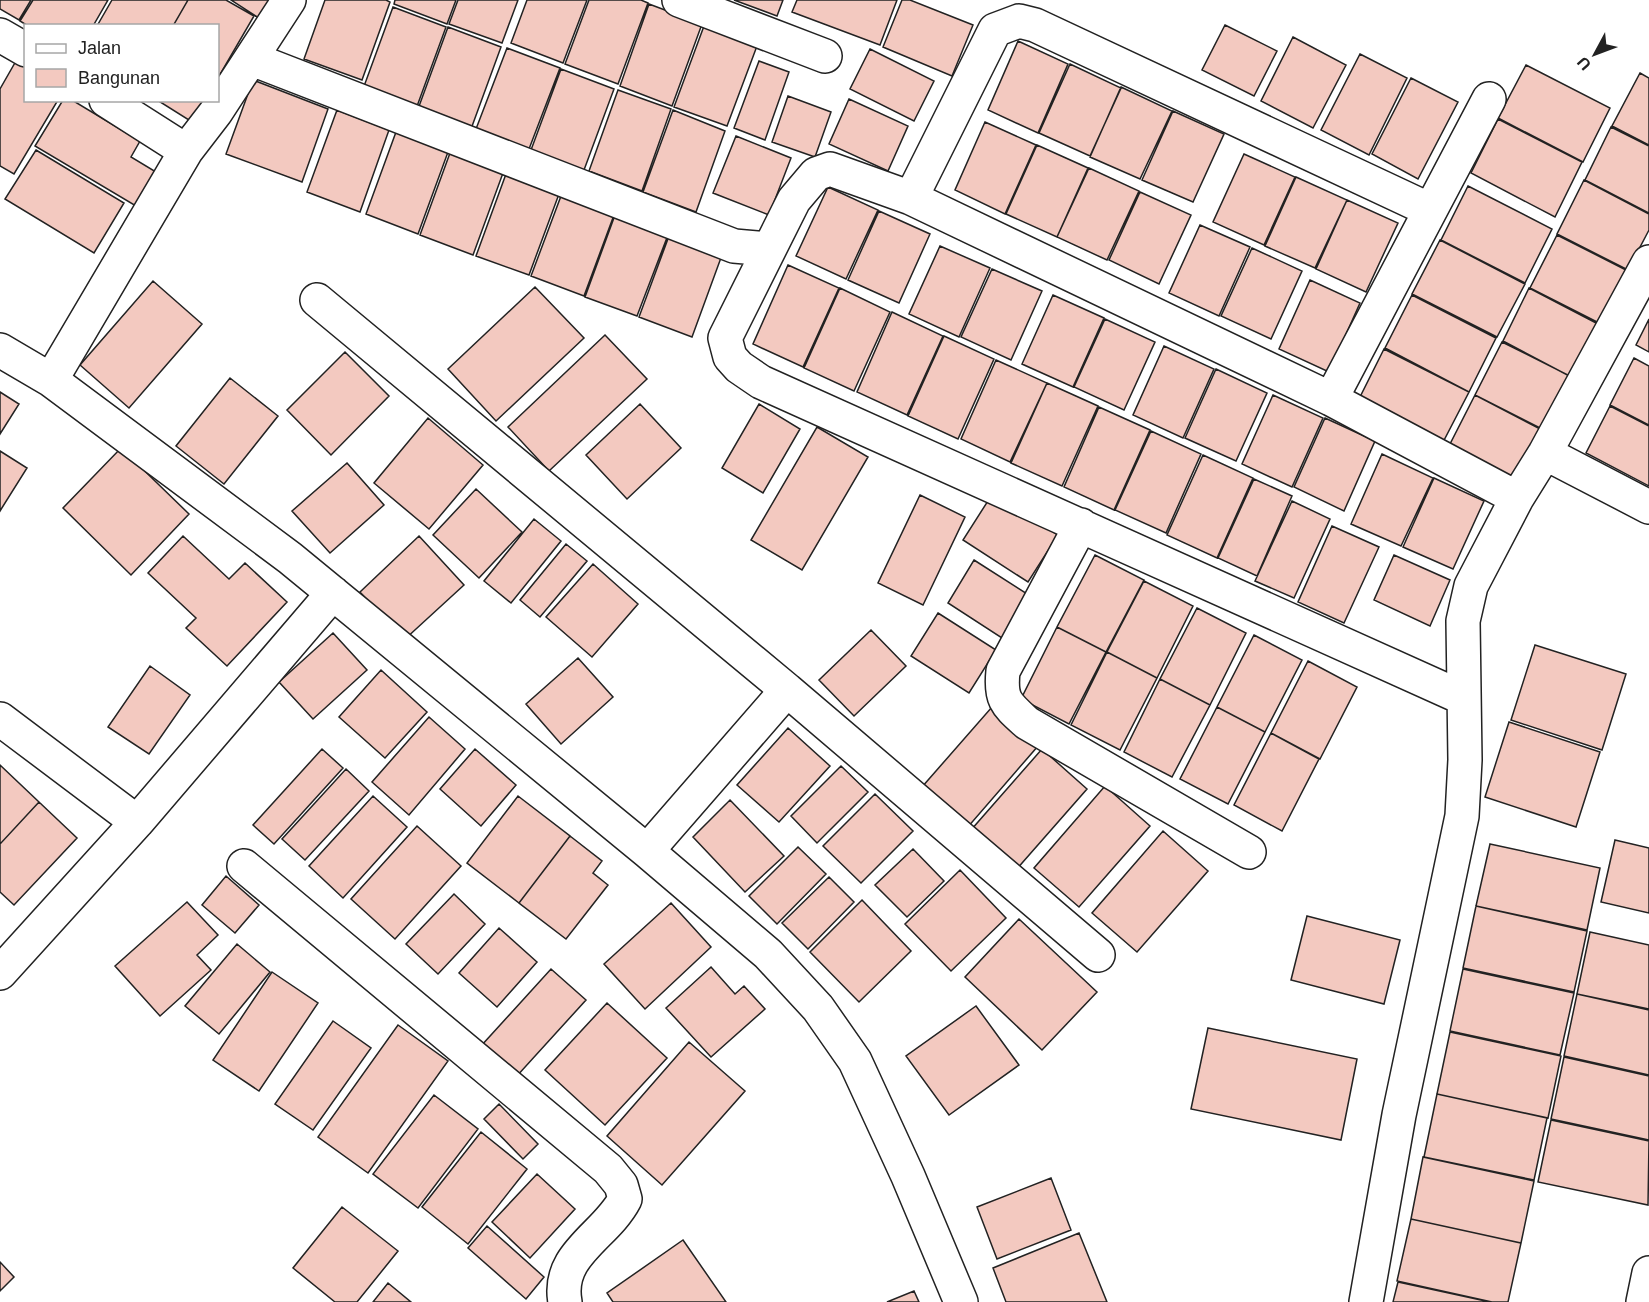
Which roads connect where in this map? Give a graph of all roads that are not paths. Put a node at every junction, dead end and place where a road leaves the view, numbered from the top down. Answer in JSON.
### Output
{"nodes":[{"id":1,"x":289,"y":0,"type":"edge"},
{"id":2,"x":679,"y":0,"type":"edge"},
{"id":3,"x":0,"y":34,"type":"edge"},
{"id":4,"x":24,"y":50,"type":"edge"},
{"id":5,"x":825,"y":56,"type":"dead end"},
{"id":6,"x":252,"y":59,"type":"junction"},
{"id":7,"x":1489,"y":99,"type":"dead end"},
{"id":8,"x":109,"y":102,"type":"edge"},
{"id":9,"x":186,"y":151,"type":"junction"},
{"id":10,"x":911,"y":198,"type":"junction"},
{"id":11,"x":1430,"y":210,"type":"junction"},
{"id":12,"x":769,"y":249,"type":"junction"},
{"id":13,"x":1649,"y":262,"type":"edge"},
{"id":14,"x":317,"y":300,"type":"dead end"},
{"id":15,"x":0,"y":350,"type":"edge"},
{"id":16,"x":51,"y":380,"type":"junction"},
{"id":17,"x":1331,"y":399,"type":"junction"},
{"id":18,"x":1545,"y":453,"type":"junction"},
{"id":19,"x":1517,"y":498,"type":"junction"},
{"id":20,"x":1649,"y":507,"type":"edge"},
{"id":21,"x":1081,"y":525,"type":"junction"},
{"id":22,"x":333,"y":593,"type":"junction"},
{"id":23,"x":787,"y":690,"type":"junction"},
{"id":24,"x":1463,"y":698,"type":"junction"},
{"id":25,"x":0,"y":719,"type":"edge"},
{"id":26,"x":137,"y":822,"type":"junction"},
{"id":27,"x":647,"y":850,"type":"junction"},
{"id":28,"x":1249,"y":852,"type":"dead end"},
{"id":29,"x":244,"y":866,"type":"dead end"},
{"id":30,"x":1098,"y":955,"type":"dead end"},
{"id":31,"x":0,"y":973,"type":"edge"},
{"id":32,"x":1649,"y":1273,"type":"edge"},
{"id":33,"x":565,"y":1302,"type":"edge"},
{"id":34,"x":961,"y":1302,"type":"edge"},
{"id":35,"x":1366,"y":1302,"type":"edge"},
{"id":36,"x":1643,"y":1302,"type":"edge"}],
"edges":[{"from":1,"to":6,"type":"street"},
{"from":2,"to":5,"type":"street"},
{"from":3,"to":4,"type":"street"},
{"from":6,"to":9,"type":"street"},
{"from":6,"to":12,"type":"street"},
{"from":7,"to":11,"type":"street"},
{"from":8,"to":9,"type":"street"},
{"from":9,"to":16,"type":"street"},
{"from":10,"to":11,"type":"street"},
{"from":10,"to":12,"type":"street"},
{"from":10,"to":17,"type":"street"},
{"from":11,"to":17,"type":"street"},
{"from":12,"to":21,"type":"street"},
{"from":13,"to":18,"type":"street"},
{"from":14,"to":23,"type":"street"},
{"from":15,"to":16,"type":"street"},
{"from":16,"to":22,"type":"street"},
{"from":17,"to":19,"type":"street"},
{"from":18,"to":19,"type":"street"},
{"from":18,"to":20,"type":"street"},
{"from":19,"to":24,"type":"street"},
{"from":21,"to":24,"type":"street"},
{"from":21,"to":28,"type":"street"},
{"from":22,"to":26,"type":"street"},
{"from":22,"to":27,"type":"street"},
{"from":23,"to":27,"type":"street"},
{"from":23,"to":30,"type":"street"},
{"from":24,"to":35,"type":"street"},
{"from":25,"to":26,"type":"street"},
{"from":26,"to":31,"type":"street"},
{"from":27,"to":34,"type":"street"},
{"from":29,"to":33,"type":"street"},
{"from":32,"to":36,"type":"street"}]}
